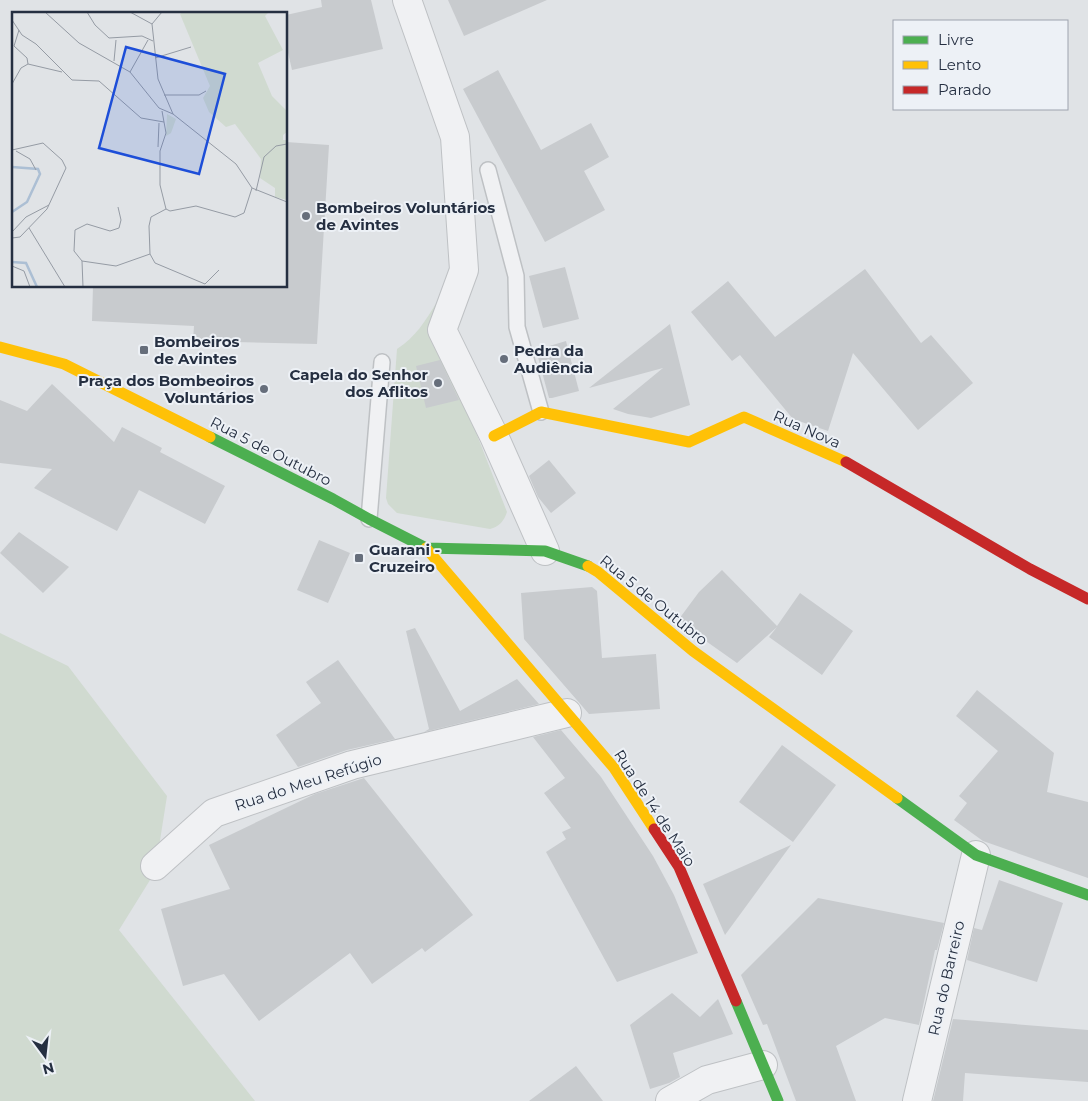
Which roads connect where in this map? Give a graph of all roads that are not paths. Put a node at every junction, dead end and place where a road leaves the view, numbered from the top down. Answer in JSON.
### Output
{"nodes":[{"id":1,"x":407,"y":0,"type":"edge"},
{"id":2,"x":488,"y":170,"type":"dead end"},
{"id":3,"x":0,"y":347,"type":"edge"},
{"id":4,"x":382,"y":362,"type":"dead end"},
{"id":5,"x":542,"y":412,"type":"junction"},
{"id":6,"x":494,"y":436,"type":"junction"},
{"id":7,"x":369,"y":519,"type":"junction"},
{"id":8,"x":426,"y":548,"type":"junction"},
{"id":9,"x":544,"y":551,"type":"junction"},
{"id":10,"x":1088,"y":599,"type":"edge"},
{"id":11,"x":567,"y":714,"type":"junction"},
{"id":12,"x":976,"y":855,"type":"junction"},
{"id":13,"x":155,"y":866,"type":"dead end"},
{"id":14,"x":1088,"y":895,"type":"edge"},
{"id":15,"x":762,"y":1065,"type":"junction"},
{"id":16,"x":670,"y":1101,"type":"edge"},
{"id":17,"x":778,"y":1101,"type":"edge"},
{"id":18,"x":917,"y":1101,"type":"edge"}],
"edges":[{"from":1,"to":6,"type":"street"},
{"from":2,"to":5,"type":"lane"},
{"from":3,"to":7,"type":"street","name":"Rua 5 de Outubro"},
{"from":4,"to":7,"type":"lane"},
{"from":5,"to":6,"type":"street"},
{"from":5,"to":10,"type":"street","name":"Rua Nova"},
{"from":6,"to":9,"type":"street"},
{"from":7,"to":8,"type":"street","name":"Rua 5 de Outubro"},
{"from":8,"to":9,"type":"street","name":"Rua 5 de Outubro"},
{"from":8,"to":11,"type":"street","name":"Rua de 14 de Maio"},
{"from":9,"to":12,"type":"street","name":"Rua 5 de Outubro"},
{"from":11,"to":13,"type":"street","name":"Rua do Meu Refúgio"},
{"from":11,"to":15,"type":"street","name":"Rua de 14 de Maio"},
{"from":12,"to":14,"type":"street","name":"Rua 5 de Outubro"},
{"from":12,"to":18,"type":"street","name":"Rua do Barreiro"},
{"from":15,"to":16,"type":"street"},
{"from":15,"to":17,"type":"street","name":"Rua de 14 de Maio"}]}
